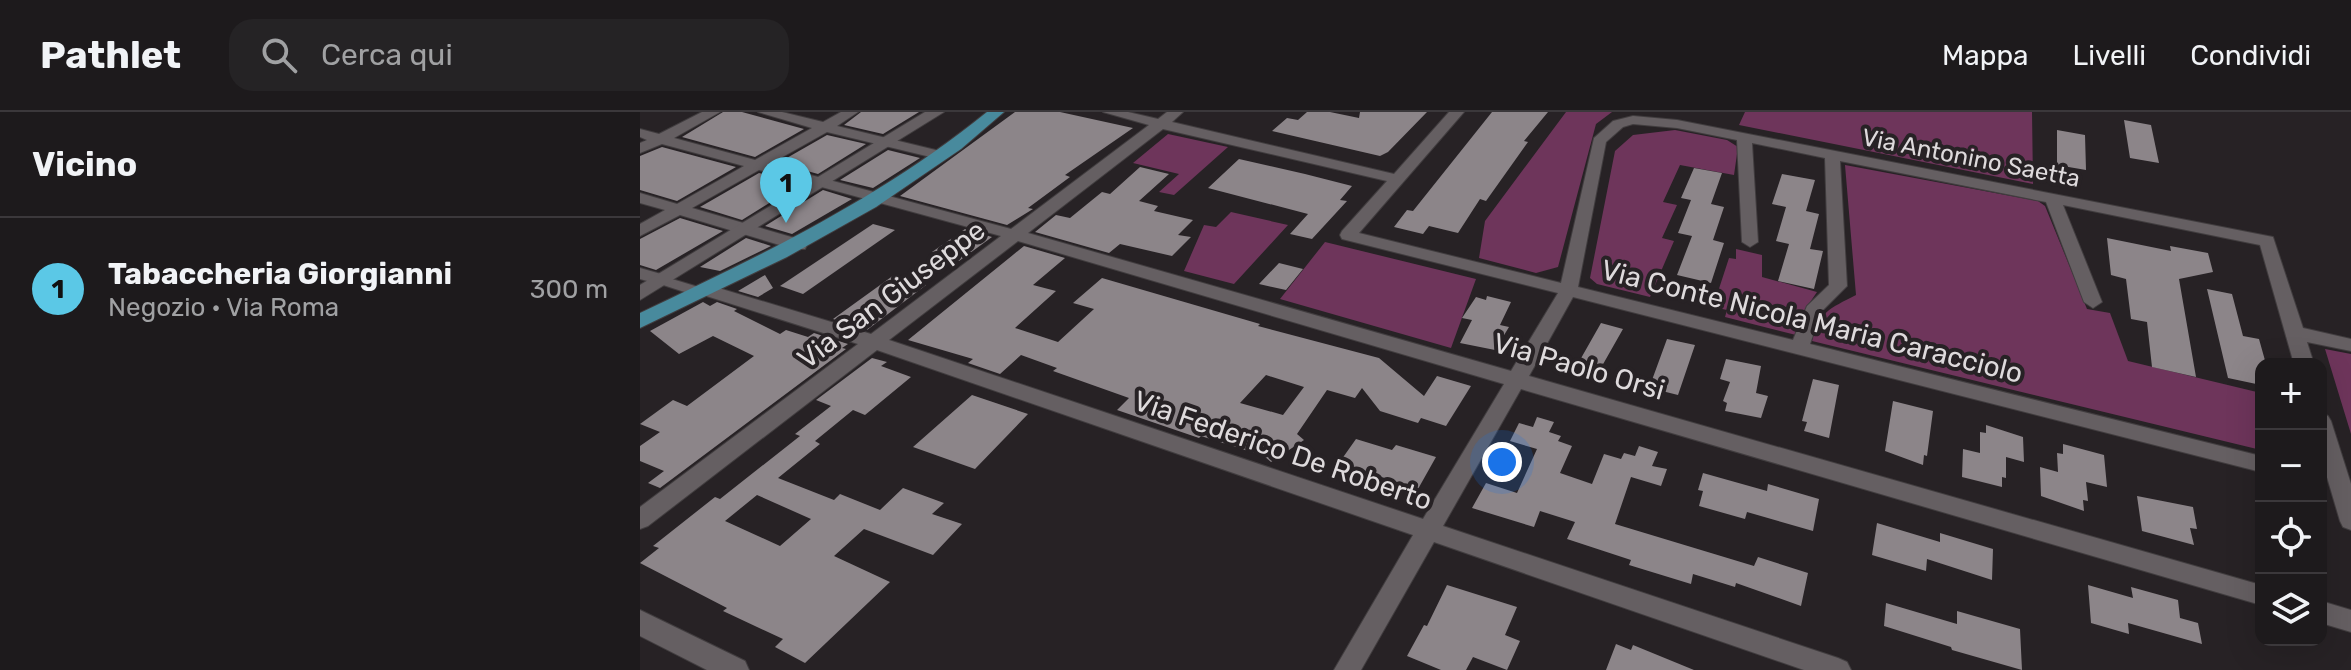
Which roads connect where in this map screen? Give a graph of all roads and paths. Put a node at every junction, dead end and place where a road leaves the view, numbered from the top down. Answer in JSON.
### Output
{"nodes":[{"id":1,"x":713,"y":112,"type":"edge"},
{"id":2,"x":765,"y":112,"type":"edge"},
{"id":3,"x":851,"y":112,"type":"edge"},
{"id":4,"x":936,"y":112,"type":"edge"},
{"id":5,"x":996,"y":112,"type":"edge"},
{"id":6,"x":1110,"y":112,"type":"edge"},
{"id":7,"x":1457,"y":112,"type":"edge"},
{"id":8,"x":1158,"y":117,"type":"edge"},
{"id":9,"x":1620,"y":118,"type":"edge"},
{"id":10,"x":825,"y":127,"type":"junction"},
{"id":11,"x":640,"y":133,"type":"edge"},
{"id":12,"x":1744,"y":137,"type":"junction"},
{"id":13,"x":660,"y":139,"type":"junction"},
{"id":14,"x":886,"y":142,"type":"junction"},
{"id":15,"x":640,"y":149,"type":"edge"},
{"id":16,"x":1832,"y":155,"type":"junction"},
{"id":17,"x":943,"y":156,"type":"junction"},
{"id":18,"x":757,"y":165,"type":"junction"},
{"id":19,"x":1397,"y":179,"type":"junction"},
{"id":20,"x":820,"y":183,"type":"junction"},
{"id":21,"x":640,"y":198,"type":"edge"},
{"id":22,"x":2052,"y":198,"type":"junction"},
{"id":23,"x":878,"y":199,"type":"junction"},
{"id":24,"x":679,"y":209,"type":"junction"},
{"id":25,"x":745,"y":229,"type":"junction"},
{"id":26,"x":640,"y":231,"type":"edge"},
{"id":27,"x":1015,"y":235,"type":"junction"},
{"id":28,"x":1750,"y":242,"type":"dead end"},
{"id":29,"x":799,"y":245,"type":"junction"},
{"id":30,"x":640,"y":273,"type":"edge"},
{"id":31,"x":662,"y":280,"type":"junction"},
{"id":32,"x":703,"y":291,"type":"junction"},
{"id":33,"x":1568,"y":291,"type":"junction"},
{"id":34,"x":640,"y":294,"type":"edge"},
{"id":35,"x":2093,"y":302,"type":"dead end"},
{"id":36,"x":640,"y":321,"type":"edge"},
{"id":37,"x":2295,"y":333,"type":"junction"},
{"id":38,"x":874,"y":342,"type":"junction"},
{"id":39,"x":2351,"y":345,"type":"edge"},
{"id":40,"x":1799,"y":348,"type":"junction"},
{"id":41,"x":2302,"y":358,"type":"edge"},
{"id":42,"x":1515,"y":379,"type":"junction"},
{"id":43,"x":2322,"y":430,"type":"edge"},
{"id":44,"x":2255,"y":462,"type":"edge"},
{"id":45,"x":2330,"y":482,"type":"edge"},
{"id":46,"x":640,"y":520,"type":"edge"},
{"id":47,"x":2351,"y":521,"type":"edge"},
{"id":48,"x":1426,"y":531,"type":"junction"},
{"id":49,"x":2255,"y":593,"type":"edge"},
{"id":50,"x":2327,"y":614,"type":"edge"},
{"id":51,"x":2351,"y":621,"type":"edge"},
{"id":52,"x":640,"y":622,"type":"edge"},
{"id":53,"x":735,"y":670,"type":"edge"},
{"id":54,"x":1347,"y":670,"type":"edge"},
{"id":55,"x":1838,"y":670,"type":"edge"}],
"edges":[{"from":1,"to":13,"type":"street"},
{"from":2,"to":10,"type":"street"},
{"from":3,"to":10,"type":"street"},
{"from":4,"to":14,"type":"street"},
{"from":5,"to":17,"type":"main road"},
{"from":6,"to":8,"type":"street"},
{"from":7,"to":19,"type":"street"},
{"from":8,"to":19,"type":"street"},
{"from":8,"to":27,"type":"street","name":"Via San Giuseppe"},
{"from":9,"to":12,"type":"street","name":"Via Antonino Saetta"},
{"from":9,"to":33,"type":"street"},
{"from":10,"to":14,"type":"street"},
{"from":10,"to":18,"type":"street"},
{"from":11,"to":13,"type":"street","name":"Via Paolo Orsi"},
{"from":12,"to":16,"type":"street","name":"Via Antonino Saetta"},
{"from":12,"to":28,"type":"street"},
{"from":13,"to":15,"type":"street"},
{"from":13,"to":18,"type":"street","name":"Via Paolo Orsi"},
{"from":14,"to":17,"type":"street"},
{"from":14,"to":20,"type":"street"},
{"from":16,"to":22,"type":"street","name":"Via Antonino Saetta"},
{"from":16,"to":40,"type":"street"},
{"from":17,"to":23,"type":"main road"},
{"from":18,"to":20,"type":"street","name":"Via Paolo Orsi"},
{"from":18,"to":24,"type":"street"},
{"from":19,"to":33,"type":"street","name":"Via Conte Nicola Maria Caracciolo"},
{"from":20,"to":23,"type":"street","name":"Via Paolo Orsi"},
{"from":20,"to":25,"type":"street"},
{"from":21,"to":24,"type":"street"},
{"from":22,"to":35,"type":"street"},
{"from":22,"to":37,"type":"street","name":"Via Antonino Saetta"},
{"from":23,"to":27,"type":"street","name":"Via Paolo Orsi"},
{"from":23,"to":29,"type":"main road"},
{"from":24,"to":25,"type":"street"},
{"from":24,"to":26,"type":"street"},
{"from":25,"to":29,"type":"street"},
{"from":25,"to":31,"type":"street"},
{"from":27,"to":38,"type":"street","name":"Via San Giuseppe"},
{"from":27,"to":42,"type":"street","name":"Via Paolo Orsi"},
{"from":29,"to":32,"type":"main road"},
{"from":30,"to":31,"type":"street"},
{"from":31,"to":32,"type":"street"},
{"from":31,"to":34,"type":"street"},
{"from":32,"to":36,"type":"main road"},
{"from":32,"to":38,"type":"street","name":"Via Federico De Roberto"},
{"from":33,"to":40,"type":"street","name":"Via Conte Nicola Maria Caracciolo"},
{"from":33,"to":42,"type":"street"},
{"from":37,"to":39,"type":"street"},
{"from":37,"to":41,"type":"street"},
{"from":38,"to":46,"type":"street","name":"Via San Giuseppe"},
{"from":38,"to":48,"type":"street","name":"Via Federico De Roberto"},
{"from":40,"to":44,"type":"street","name":"Via Conte Nicola Maria Caracciolo"},
{"from":42,"to":48,"type":"street"},
{"from":42,"to":49,"type":"street","name":"Via Paolo Orsi"},
{"from":43,"to":45,"type":"street"},
{"from":45,"to":47,"type":"street"},
{"from":48,"to":54,"type":"street"},
{"from":48,"to":55,"type":"street","name":"Via Federico De Roberto"},
{"from":50,"to":51,"type":"street"},
{"from":52,"to":53,"type":"street"}]}
